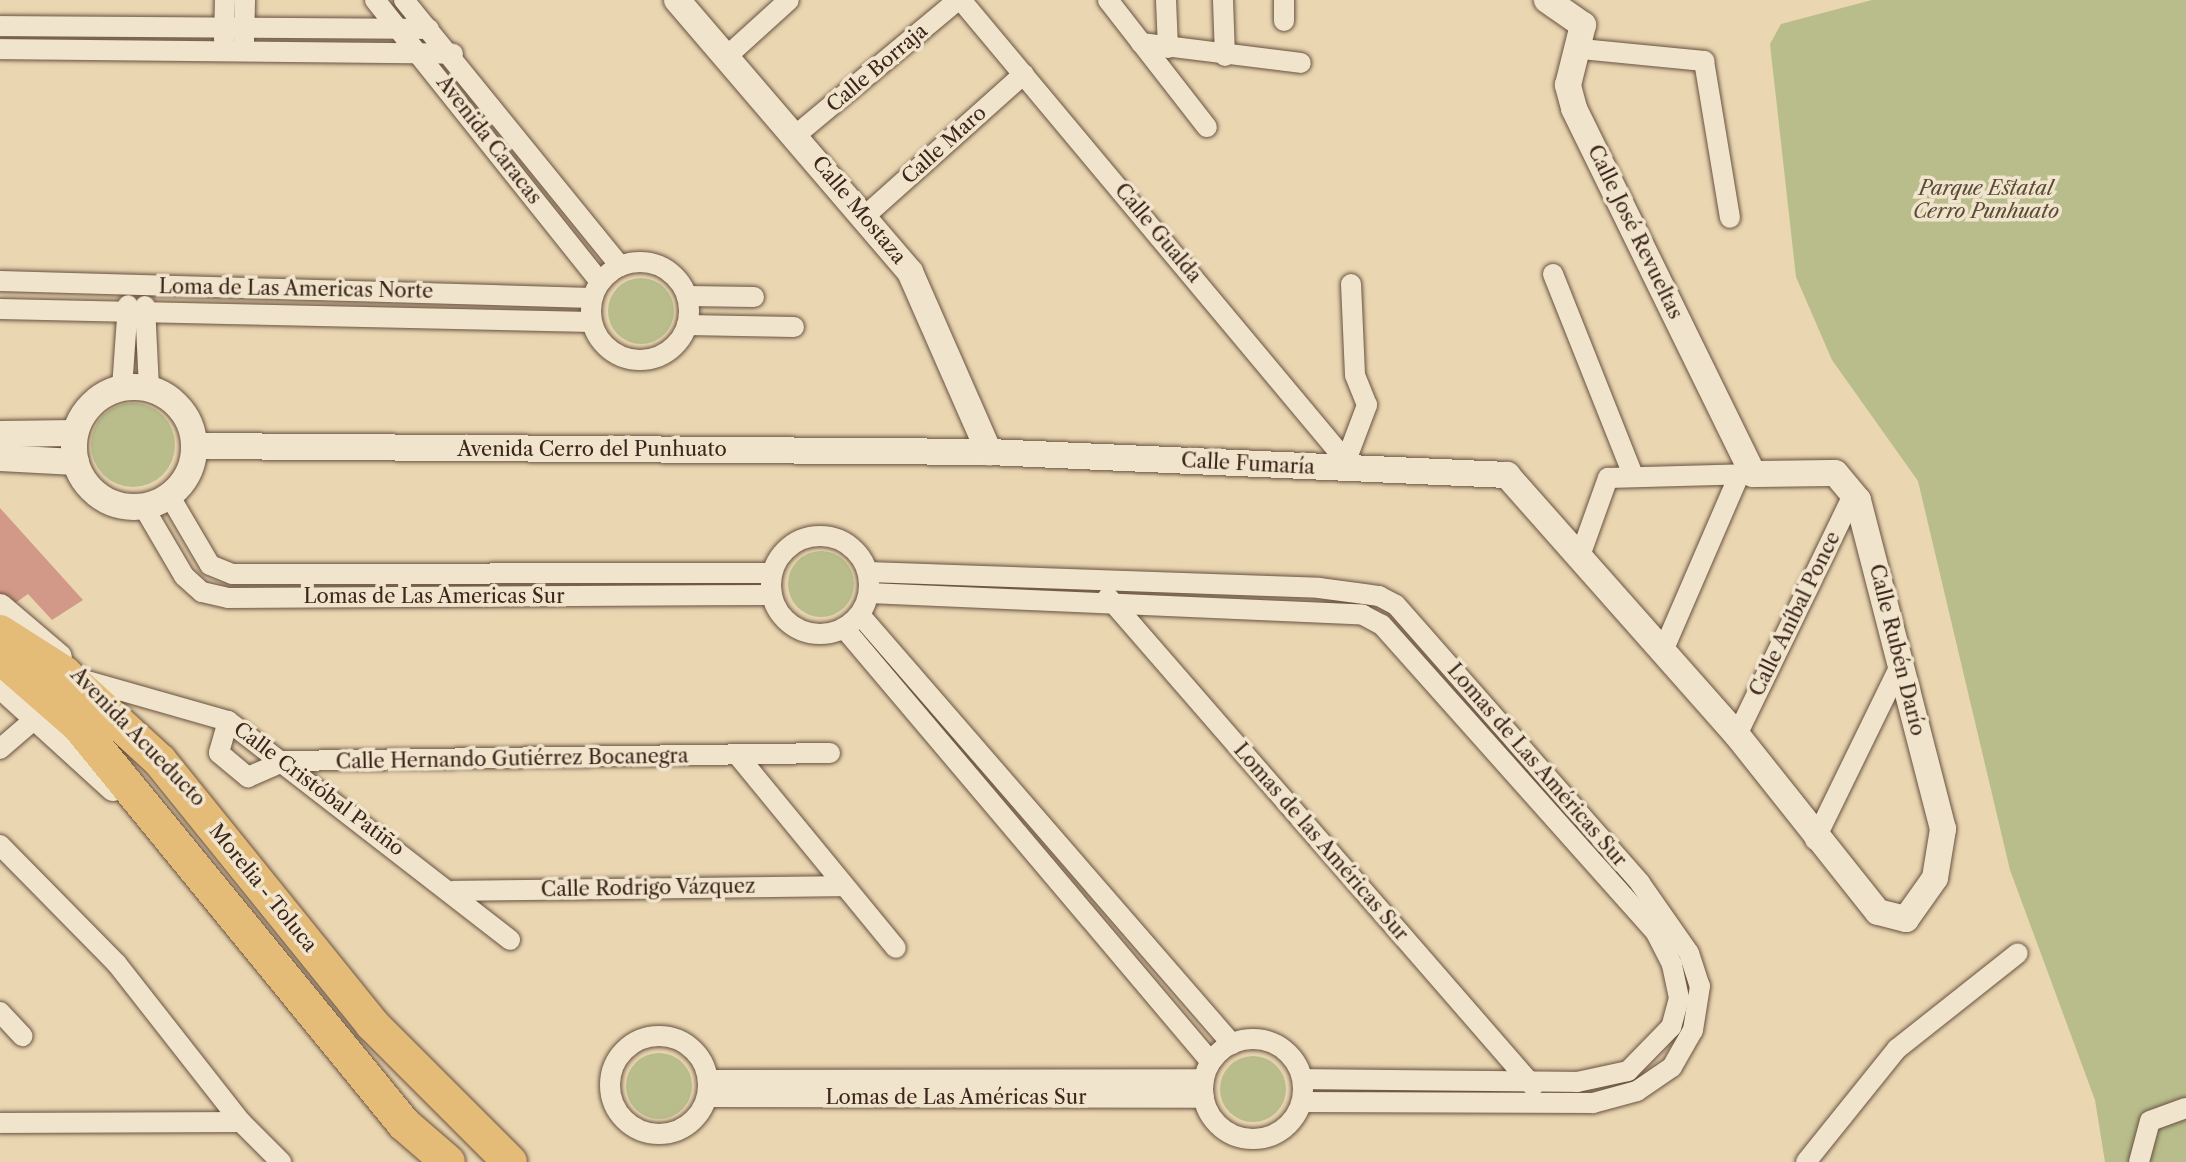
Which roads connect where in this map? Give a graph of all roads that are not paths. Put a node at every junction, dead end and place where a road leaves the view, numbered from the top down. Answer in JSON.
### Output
{"nodes":[{"id":1,"x":225,"y":0,"type":"edge"},
{"id":2,"x":245,"y":0,"type":"edge"},
{"id":3,"x":375,"y":0,"type":"edge"},
{"id":4,"x":404,"y":0,"type":"edge"},
{"id":5,"x":677,"y":0,"type":"edge"},
{"id":6,"x":789,"y":0,"type":"edge"},
{"id":7,"x":959,"y":0,"type":"edge"},
{"id":8,"x":1108,"y":0,"type":"edge"},
{"id":9,"x":1166,"y":0,"type":"edge"},
{"id":10,"x":1223,"y":0,"type":"edge"},
{"id":11,"x":1284,"y":0,"type":"edge"},
{"id":12,"x":1547,"y":0,"type":"edge"},
{"id":13,"x":1284,"y":21,"type":"dead end"},
{"id":14,"x":8,"y":26,"type":"edge"},
{"id":15,"x":235,"y":29,"type":"junction"},
{"id":16,"x":429,"y":29,"type":"junction"},
{"id":17,"x":403,"y":31,"type":"junction"},
{"id":18,"x":1141,"y":43,"type":"junction"},
{"id":19,"x":1168,"y":48,"type":"junction"},
{"id":20,"x":9,"y":49,"type":"edge"},
{"id":21,"x":1581,"y":49,"type":"junction"},
{"id":22,"x":233,"y":54,"type":"junction"},
{"id":23,"x":422,"y":54,"type":"junction"},
{"id":24,"x":453,"y":54,"type":"junction"},
{"id":25,"x":1225,"y":56,"type":"junction"},
{"id":26,"x":725,"y":58,"type":"junction"},
{"id":27,"x":1301,"y":63,"type":"dead end"},
{"id":28,"x":1024,"y":74,"type":"junction"},
{"id":29,"x":1207,"y":127,"type":"dead end"},
{"id":30,"x":796,"y":135,"type":"junction"},
{"id":31,"x":865,"y":216,"type":"junction"},
{"id":32,"x":1730,"y":218,"type":"dead end"},
{"id":33,"x":620,"y":266,"type":"junction"},
{"id":34,"x":1553,"y":274,"type":"dead end"},
{"id":35,"x":0,"y":281,"type":"edge"},
{"id":36,"x":1351,"y":284,"type":"dead end"},
{"id":37,"x":166,"y":286,"type":"junction"},
{"id":38,"x":296,"y":286,"type":"junction"},
{"id":39,"x":117,"y":287,"type":"junction"},
{"id":40,"x":596,"y":290,"type":"junction"},
{"id":41,"x":687,"y":296,"type":"junction"},
{"id":42,"x":754,"y":297,"type":"dead end"},
{"id":43,"x":130,"y":307,"type":"junction"},
{"id":44,"x":0,"y":309,"type":"edge"},
{"id":45,"x":148,"y":317,"type":"junction"},
{"id":46,"x":294,"y":317,"type":"junction"},
{"id":47,"x":592,"y":322,"type":"junction"},
{"id":48,"x":687,"y":325,"type":"junction"},
{"id":49,"x":794,"y":327,"type":"dead end"},
{"id":50,"x":122,"y":388,"type":"junction"},
{"id":51,"x":149,"y":389,"type":"junction"},
{"id":52,"x":75,"y":433,"type":"junction"},
{"id":53,"x":0,"y":434,"type":"edge"},
{"id":54,"x":194,"y":446,"type":"junction"},
{"id":55,"x":989,"y":452,"type":"junction"},
{"id":56,"x":0,"y":458,"type":"edge"},
{"id":57,"x":76,"y":462,"type":"junction"},
{"id":58,"x":1349,"y":463,"type":"junction"},
{"id":59,"x":1632,"y":473,"type":"junction"},
{"id":60,"x":1746,"y":474,"type":"junction"},
{"id":61,"x":1854,"y":493,"type":"junction"},
{"id":62,"x":169,"y":495,"type":"junction"},
{"id":63,"x":143,"y":506,"type":"junction"},
{"id":64,"x":1580,"y":556,"type":"junction"},
{"id":65,"x":868,"y":572,"type":"junction"},
{"id":66,"x":772,"y":573,"type":"junction"},
{"id":67,"x":502,"y":574,"type":"junction"},
{"id":68,"x":1096,"y":581,"type":"junction"},
{"id":69,"x":869,"y":593,"type":"junction"},
{"id":70,"x":772,"y":595,"type":"junction"},
{"id":71,"x":503,"y":596,"type":"junction"},
{"id":72,"x":1113,"y":603,"type":"junction"},
{"id":73,"x":0,"y":607,"type":"edge"},
{"id":74,"x":852,"y":622,"type":"junction"},
{"id":75,"x":0,"y":632,"type":"edge"},
{"id":76,"x":1663,"y":651,"type":"junction"},
{"id":77,"x":0,"y":657,"type":"edge"},
{"id":78,"x":1899,"y":668,"type":"junction"},
{"id":79,"x":84,"y":680,"type":"junction"},
{"id":80,"x":0,"y":685,"type":"edge"},
{"id":81,"x":36,"y":718,"type":"junction"},
{"id":82,"x":228,"y":721,"type":"junction"},
{"id":83,"x":1737,"y":735,"type":"junction"},
{"id":84,"x":0,"y":749,"type":"edge"},
{"id":85,"x":830,"y":753,"type":"dead end"},
{"id":86,"x":739,"y":757,"type":"junction"},
{"id":87,"x":285,"y":761,"type":"junction"},
{"id":88,"x":1540,"y":769,"type":"junction"},
{"id":89,"x":1524,"y":785,"type":"junction"},
{"id":90,"x":1051,"y":830,"type":"junction"},
{"id":91,"x":1815,"y":840,"type":"junction"},
{"id":92,"x":0,"y":845,"type":"edge"},
{"id":93,"x":1032,"y":846,"type":"junction"},
{"id":94,"x":181,"y":854,"type":"junction"},
{"id":95,"x":844,"y":886,"type":"junction"},
{"id":96,"x":453,"y":891,"type":"junction"},
{"id":97,"x":510,"y":940,"type":"dead end"},
{"id":98,"x":896,"y":948,"type":"dead end"},
{"id":99,"x":2018,"y":953,"type":"dead end"},
{"id":100,"x":0,"y":1012,"type":"edge"},
{"id":101,"x":22,"y":1036,"type":"dead end"},
{"id":102,"x":1232,"y":1044,"type":"junction"},
{"id":103,"x":1303,"y":1079,"type":"junction"},
{"id":104,"x":1206,"y":1080,"type":"junction"},
{"id":105,"x":1528,"y":1081,"type":"junction"},
{"id":106,"x":708,"y":1088,"type":"junction"},
{"id":107,"x":1302,"y":1102,"type":"junction"},
{"id":108,"x":1546,"y":1103,"type":"junction"},
{"id":109,"x":2186,"y":1108,"type":"edge"},
{"id":110,"x":241,"y":1122,"type":"junction"},
{"id":111,"x":0,"y":1123,"type":"edge"},
{"id":112,"x":281,"y":1162,"type":"edge"},
{"id":113,"x":448,"y":1162,"type":"edge"},
{"id":114,"x":510,"y":1162,"type":"edge"},
{"id":115,"x":523,"y":1162,"type":"edge"},
{"id":116,"x":1806,"y":1162,"type":"edge"},
{"id":117,"x":2139,"y":1162,"type":"edge"}],
"edges":[{"from":1,"to":15,"type":"street"},
{"from":2,"to":15,"type":"street"},
{"from":3,"to":17,"type":"street","name":"Avenida Caracas"},
{"from":4,"to":16,"type":"street","name":"Avenida Caracas"},
{"from":5,"to":26,"type":"street","name":"Calle Mostaza"},
{"from":6,"to":26,"type":"street"},
{"from":7,"to":28,"type":"street","name":"Calle Gualda"},
{"from":7,"to":30,"type":"street","name":"Calle Borraja"},
{"from":8,"to":18,"type":"street"},
{"from":9,"to":19,"type":"street"},
{"from":10,"to":25,"type":"street"},
{"from":11,"to":13,"type":"street"},
{"from":12,"to":21,"type":"street"},
{"from":14,"to":15,"type":"street"},
{"from":14,"to":20,"type":"street"},
{"from":15,"to":17,"type":"street"},
{"from":15,"to":22,"type":"street"},
{"from":16,"to":17,"type":"street"},
{"from":16,"to":24,"type":"street","name":"Avenida Caracas"},
{"from":17,"to":23,"type":"street","name":"Avenida Caracas"},
{"from":18,"to":19,"type":"street"},
{"from":18,"to":29,"type":"street"},
{"from":19,"to":25,"type":"street"},
{"from":20,"to":22,"type":"street"},
{"from":21,"to":32,"type":"street"},
{"from":21,"to":60,"type":"street","name":"Calle José Revueltas"},
{"from":22,"to":23,"type":"street"},
{"from":23,"to":24,"type":"street"},
{"from":23,"to":40,"type":"street","name":"Avenida Caracas"},
{"from":24,"to":33,"type":"street","name":"Avenida Caracas"},
{"from":25,"to":27,"type":"street"},
{"from":26,"to":30,"type":"street","name":"Calle Mostaza"},
{"from":28,"to":31,"type":"street","name":"Calle Maro"},
{"from":28,"to":58,"type":"street","name":"Calle Gualda"},
{"from":30,"to":31,"type":"street","name":"Calle Mostaza"},
{"from":31,"to":55,"type":"street","name":"Calle Mostaza"},
{"from":33,"to":40,"type":"street"},
{"from":33,"to":41,"type":"street"},
{"from":34,"to":59,"type":"street"},
{"from":35,"to":39,"type":"street","name":"Loma de Las Americas Norte"},
{"from":36,"to":58,"type":"street"},
{"from":37,"to":38,"type":"street","name":"Loma de Las Americas Norte"},
{"from":37,"to":39,"type":"street","name":"Loma de Las Americas Norte"},
{"from":37,"to":43,"type":"street"},
{"from":38,"to":40,"type":"street","name":"Loma de Las Americas Norte"},
{"from":38,"to":46,"type":"street"},
{"from":39,"to":43,"type":"street"},
{"from":40,"to":47,"type":"street"},
{"from":41,"to":42,"type":"street"},
{"from":41,"to":48,"type":"street"},
{"from":43,"to":44,"type":"street"},
{"from":43,"to":45,"type":"street"},
{"from":43,"to":50,"type":"street"},
{"from":45,"to":46,"type":"street","name":"Loma de Las Americas Norte"},
{"from":45,"to":51,"type":"street"},
{"from":46,"to":47,"type":"street","name":"Loma de Las Americas Norte"},
{"from":47,"to":48,"type":"street"},
{"from":48,"to":49,"type":"street"},
{"from":50,"to":51,"type":"street"},
{"from":50,"to":52,"type":"street"},
{"from":51,"to":54,"type":"street"},
{"from":52,"to":53,"type":"street"},
{"from":52,"to":57,"type":"street"},
{"from":54,"to":55,"type":"street","name":"Avenida Cerro del Punhuato"},
{"from":54,"to":62,"type":"street"},
{"from":55,"to":58,"type":"street","name":"Calle Fumaría"},
{"from":56,"to":57,"type":"street"},
{"from":57,"to":63,"type":"street"},
{"from":58,"to":64,"type":"street","name":"Calle Fumaría"},
{"from":59,"to":60,"type":"street"},
{"from":59,"to":64,"type":"street"},
{"from":60,"to":61,"type":"street"},
{"from":60,"to":76,"type":"street"},
{"from":61,"to":78,"type":"street","name":"Calle Rubén Darío"},
{"from":61,"to":83,"type":"street","name":"Calle Aníbal Ponce"},
{"from":62,"to":63,"type":"street"},
{"from":62,"to":67,"type":"street","name":"Lomas de Las Americas Sur"},
{"from":63,"to":71,"type":"street","name":"Lomas de Las Americas Sur"},
{"from":64,"to":76,"type":"street"},
{"from":65,"to":66,"type":"street"},
{"from":65,"to":68,"type":"street","name":"Lomas de Las Américas Sur"},
{"from":65,"to":69,"type":"street"},
{"from":66,"to":67,"type":"street","name":"Lomas de Las Americas Sur"},
{"from":66,"to":70,"type":"street"},
{"from":67,"to":71,"type":"street"},
{"from":68,"to":72,"type":"street","name":"Lomas de las Américas Sur"},
{"from":68,"to":88,"type":"street","name":"Lomas de Las Américas Sur"},
{"from":69,"to":72,"type":"street","name":"Lomas de Las Américas Sur"},
{"from":69,"to":74,"type":"street"},
{"from":70,"to":71,"type":"street","name":"Lomas de Las Americas Sur"},
{"from":70,"to":74,"type":"street"},
{"from":72,"to":89,"type":"street","name":"Lomas de Las Américas Sur"},
{"from":72,"to":105,"type":"street","name":"Lomas de las Américas Sur"},
{"from":73,"to":79,"type":"street","name":"Avenida Acueducto"},
{"from":74,"to":90,"type":"street"},
{"from":74,"to":93,"type":"street"},
{"from":75,"to":114,"type":"main road","name":"Morelia - Toluca"},
{"from":76,"to":83,"type":"street"},
{"from":77,"to":94,"type":"main road","name":"Morelia - Toluca"},
{"from":78,"to":91,"type":"street"},
{"from":78,"to":91,"type":"street","name":"Calle Rubén Darío"},
{"from":79,"to":82,"type":"street","name":"Calle Cristóbal Patiño"},
{"from":79,"to":115,"type":"street","name":"Avenida Acueducto"},
{"from":80,"to":81,"type":"street"},
{"from":81,"to":84,"type":"street"},
{"from":81,"to":94,"type":"street"},
{"from":82,"to":87,"type":"street","name":"Calle Cristóbal Patiño"},
{"from":82,"to":87,"type":"street"},
{"from":83,"to":91,"type":"street"},
{"from":85,"to":86,"type":"street","name":"Calle Hernando Gutiérrez Bocanegra"},
{"from":86,"to":87,"type":"street","name":"Calle Hernando Gutiérrez Bocanegra"},
{"from":86,"to":95,"type":"street"},
{"from":87,"to":96,"type":"street","name":"Calle Cristóbal Patiño"},
{"from":88,"to":89,"type":"street"},
{"from":88,"to":108,"type":"street","name":"Lomas de Las Américas Sur"},
{"from":89,"to":105,"type":"street","name":"Lomas de Las Américas Sur"},
{"from":90,"to":93,"type":"street"},
{"from":90,"to":102,"type":"street"},
{"from":92,"to":110,"type":"street"},
{"from":93,"to":104,"type":"street"},
{"from":94,"to":113,"type":"main road","name":"Morelia - Toluca"},
{"from":95,"to":96,"type":"street","name":"Calle Rodrigo Vázquez"},
{"from":95,"to":98,"type":"street"},
{"from":96,"to":97,"type":"street","name":"Calle Cristóbal Patiño"},
{"from":99,"to":116,"type":"street"},
{"from":100,"to":101,"type":"street"},
{"from":102,"to":103,"type":"street"},
{"from":102,"to":104,"type":"street"},
{"from":103,"to":105,"type":"street","name":"Lomas de Las Américas Sur"},
{"from":103,"to":107,"type":"street"},
{"from":104,"to":106,"type":"street","name":"Lomas de Las Américas Sur"},
{"from":104,"to":107,"type":"street"},
{"from":105,"to":108,"type":"street","name":"Lomas de las Américas Sur"},
{"from":106,"to":106,"type":"street"},
{"from":107,"to":108,"type":"street","name":"Lomas de Las Américas Sur"},
{"from":109,"to":117,"type":"street"},
{"from":110,"to":111,"type":"street"},
{"from":110,"to":112,"type":"street"}]}
